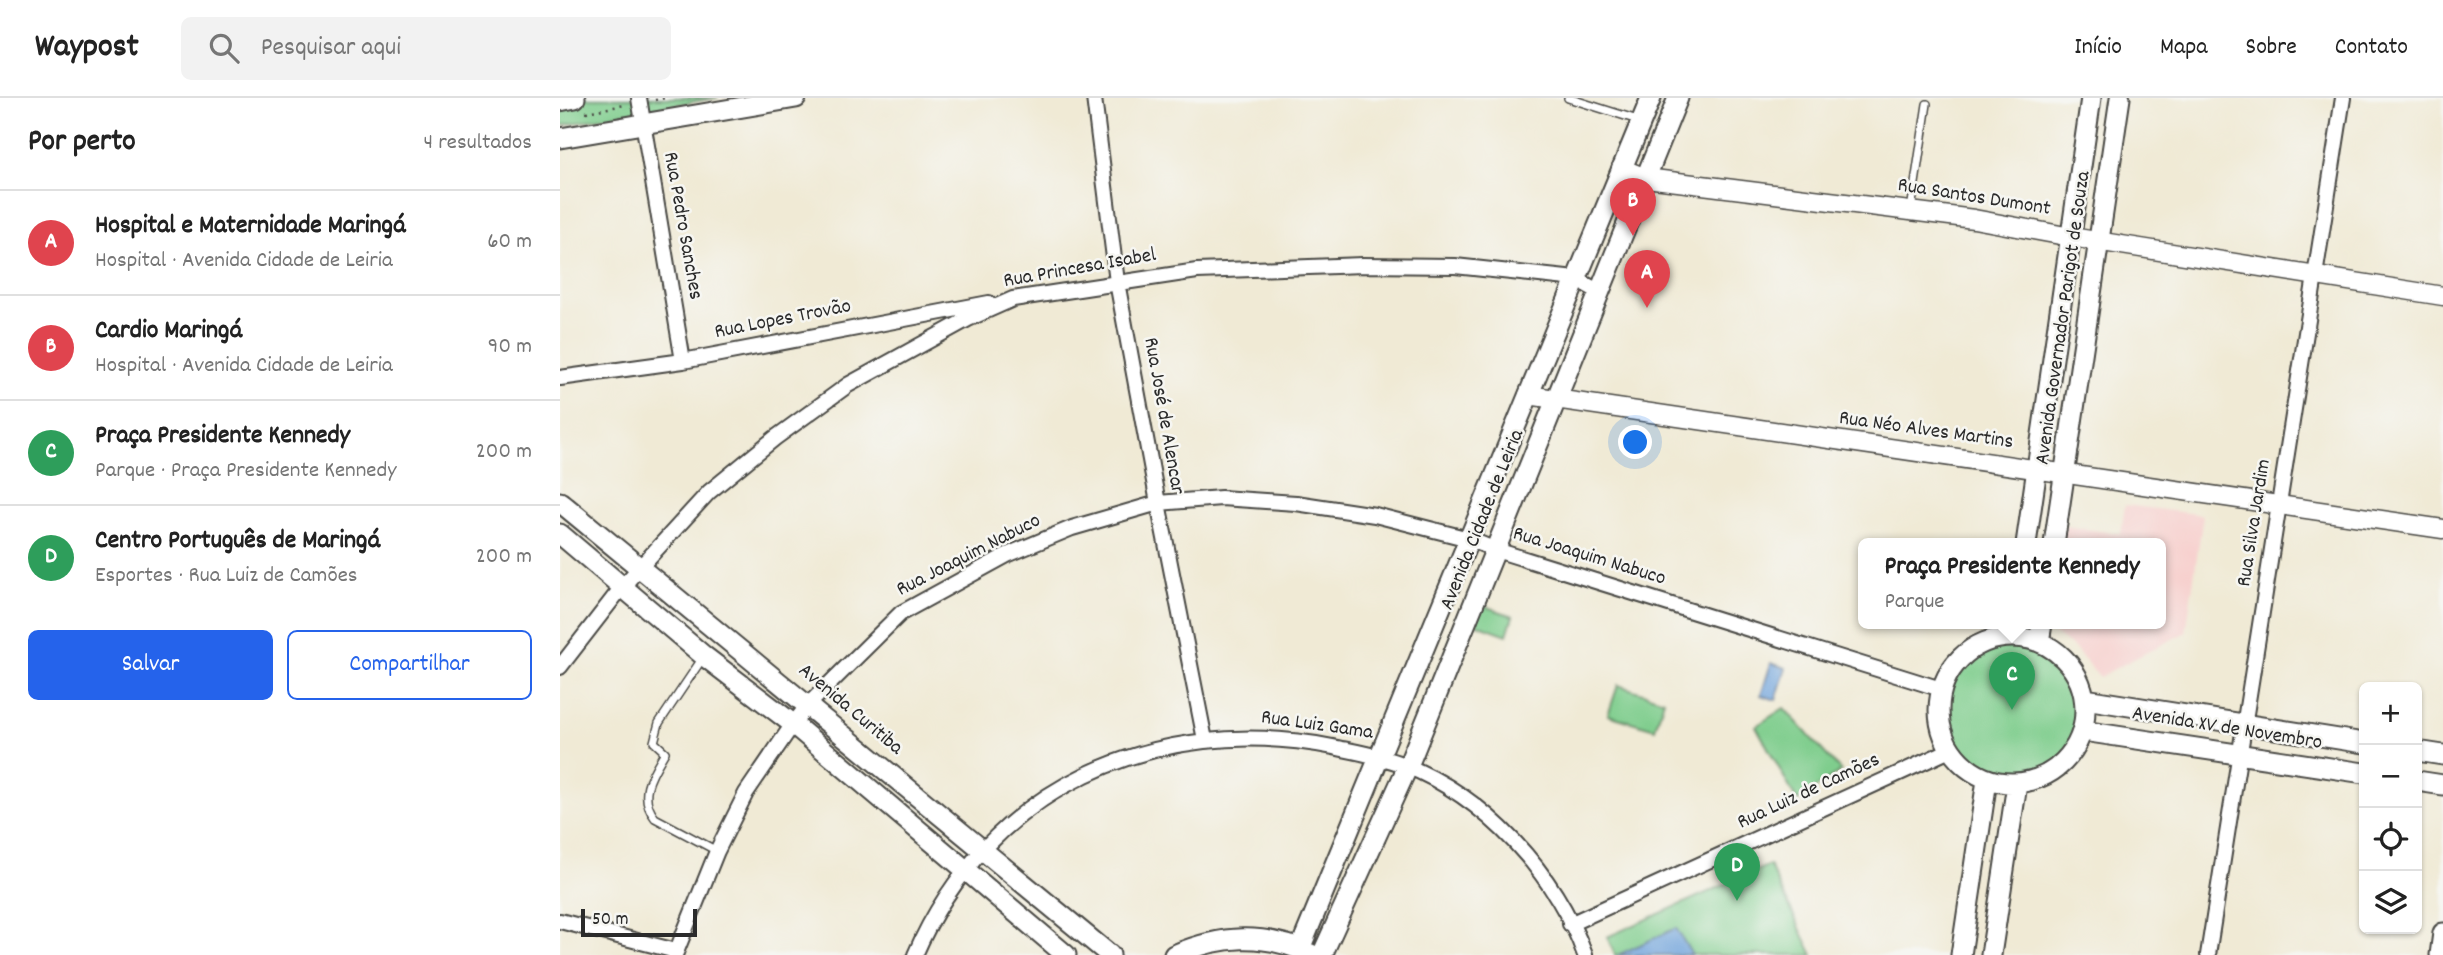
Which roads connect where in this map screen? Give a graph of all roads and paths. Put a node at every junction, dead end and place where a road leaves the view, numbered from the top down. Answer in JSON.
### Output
{"nodes":[{"id":1,"x":666,"y":98,"type":"edge"},
{"id":2,"x":796,"y":98,"type":"edge"},
{"id":3,"x":1094,"y":98,"type":"edge"},
{"id":4,"x":1568,"y":98,"type":"edge"},
{"id":5,"x":1651,"y":98,"type":"edge"},
{"id":6,"x":1678,"y":98,"type":"edge"},
{"id":7,"x":2091,"y":98,"type":"edge"},
{"id":8,"x":2120,"y":98,"type":"edge"},
{"id":9,"x":2343,"y":98,"type":"edge"},
{"id":10,"x":560,"y":100,"type":"edge"},
{"id":11,"x":639,"y":100,"type":"edge"},
{"id":12,"x":1927,"y":104,"type":"dead end"},
{"id":13,"x":581,"y":105,"type":"edge"},
{"id":14,"x":1641,"y":121,"type":"junction"},
{"id":15,"x":643,"y":125,"type":"junction"},
{"id":16,"x":560,"y":138,"type":"edge"},
{"id":17,"x":1622,"y":168,"type":"junction"},
{"id":18,"x":1646,"y":178,"type":"junction"},
{"id":19,"x":1912,"y":210,"type":"junction"},
{"id":20,"x":2071,"y":237,"type":"junction"},
{"id":21,"x":2098,"y":242,"type":"junction"},
{"id":22,"x":2315,"y":275,"type":"junction"},
{"id":23,"x":1576,"y":279,"type":"junction"},
{"id":24,"x":1117,"y":282,"type":"junction"},
{"id":25,"x":1598,"y":291,"type":"junction"},
{"id":26,"x":2443,"y":296,"type":"edge"},
{"id":27,"x":1013,"y":299,"type":"junction"},
{"id":28,"x":683,"y":360,"type":"junction"},
{"id":29,"x":560,"y":378,"type":"edge"},
{"id":30,"x":1528,"y":395,"type":"junction"},
{"id":31,"x":1555,"y":401,"type":"junction"},
{"id":32,"x":2037,"y":470,"type":"junction"},
{"id":33,"x":2064,"y":473,"type":"junction"},
{"id":34,"x":560,"y":502,"type":"edge"},
{"id":35,"x":1158,"y":503,"type":"junction"},
{"id":36,"x":2279,"y":505,"type":"junction"},
{"id":37,"x":2443,"y":529,"type":"edge"},
{"id":38,"x":560,"y":534,"type":"edge"},
{"id":39,"x":2027,"y":538,"type":"edge"},
{"id":40,"x":2055,"y":538,"type":"edge"},
{"id":41,"x":1469,"y":539,"type":"junction"},
{"id":42,"x":1496,"y":550,"type":"junction"},
{"id":43,"x":639,"y":567,"type":"junction"},
{"id":44,"x":622,"y":587,"type":"junction"},
{"id":45,"x":2013,"y":631,"type":"edge"},
{"id":46,"x":2041,"y":633,"type":"edge"},
{"id":47,"x":705,"y":656,"type":"junction"},
{"id":48,"x":560,"y":667,"type":"edge"},
{"id":49,"x":1941,"y":689,"type":"junction"},
{"id":50,"x":2085,"y":699,"type":"junction"},
{"id":51,"x":808,"y":705,"type":"junction"},
{"id":52,"x":793,"y":724,"type":"junction"},
{"id":53,"x":2244,"y":724,"type":"junction"},
{"id":54,"x":2083,"y":730,"type":"junction"},
{"id":55,"x":1205,"y":740,"type":"junction"},
{"id":56,"x":2359,"y":742,"type":"edge"},
{"id":57,"x":1950,"y":750,"type":"junction"},
{"id":58,"x":2422,"y":752,"type":"edge"},
{"id":59,"x":2239,"y":754,"type":"junction"},
{"id":60,"x":2443,"y":755,"type":"edge"},
{"id":61,"x":1380,"y":756,"type":"junction"},
{"id":62,"x":1408,"y":766,"type":"junction"},
{"id":63,"x":2359,"y":772,"type":"edge"},
{"id":64,"x":1987,"y":780,"type":"junction"},
{"id":65,"x":2422,"y":782,"type":"edge"},
{"id":66,"x":2017,"y":784,"type":"junction"},
{"id":67,"x":2443,"y":785,"type":"edge"},
{"id":68,"x":981,"y":850,"type":"junction"},
{"id":69,"x":717,"y":851,"type":"junction"},
{"id":70,"x":964,"y":871,"type":"junction"},
{"id":71,"x":560,"y":921,"type":"edge"},
{"id":72,"x":1570,"y":924,"type":"junction"},
{"id":73,"x":2443,"y":933,"type":"edge"},
{"id":74,"x":1307,"y":952,"type":"edge"},
{"id":75,"x":676,"y":953,"type":"edge"},
{"id":76,"x":915,"y":955,"type":"edge"},
{"id":77,"x":1066,"y":955,"type":"edge"},
{"id":78,"x":1110,"y":955,"type":"edge"},
{"id":79,"x":1174,"y":955,"type":"edge"},
{"id":80,"x":1322,"y":955,"type":"edge"},
{"id":81,"x":1585,"y":955,"type":"edge"},
{"id":82,"x":1961,"y":955,"type":"edge"},
{"id":83,"x":1990,"y":955,"type":"edge"},
{"id":84,"x":2208,"y":955,"type":"edge"},
{"id":85,"x":2440,"y":955,"type":"edge"}],
"edges":[{"from":1,"to":11,"type":"path"},
{"from":2,"to":15,"type":"main road"},
{"from":3,"to":24,"type":"street","name":"Rua José de Alencar"},
{"from":4,"to":14,"type":"lane"},
{"from":5,"to":14,"type":"main road","name":"Avenida Cidade de Leiria"},
{"from":6,"to":18,"type":"main road","name":"Avenida Cidade de Leiria"},
{"from":7,"to":20,"type":"main road","name":"Avenida Governador Parigot de Souza"},
{"from":8,"to":21,"type":"main road","name":"Avenida Governador Parigot de Souza"},
{"from":9,"to":22,"type":"street","name":"Rua Silva Jardim"},
{"from":10,"to":13,"type":"main road"},
{"from":11,"to":13,"type":"path"},
{"from":11,"to":15,"type":"street","name":"Rua Pedro Sanches"},
{"from":12,"to":19,"type":"lane"},
{"from":14,"to":17,"type":"main road","name":"Avenida Cidade de Leiria"},
{"from":15,"to":16,"type":"main road"},
{"from":15,"to":28,"type":"street","name":"Rua Pedro Sanches"},
{"from":17,"to":18,"type":"street","name":"Rua Santos Dumont"},
{"from":17,"to":23,"type":"main road","name":"Avenida Cidade de Leiria"},
{"from":18,"to":19,"type":"street","name":"Rua Santos Dumont"},
{"from":18,"to":25,"type":"main road","name":"Avenida Cidade de Leiria"},
{"from":19,"to":20,"type":"street","name":"Rua Santos Dumont"},
{"from":20,"to":21,"type":"street","name":"Rua Santos Dumont"},
{"from":20,"to":32,"type":"main road","name":"Avenida Governador Parigot de Souza"},
{"from":21,"to":22,"type":"street","name":"Rua Santos Dumont"},
{"from":21,"to":33,"type":"main road","name":"Avenida Governador Parigot de Souza"},
{"from":22,"to":26,"type":"street","name":"Rua Santos Dumont"},
{"from":22,"to":36,"type":"street","name":"Rua Silva Jardim"},
{"from":23,"to":24,"type":"street","name":"Rua Princesa Isabel"},
{"from":23,"to":25,"type":"street"},
{"from":23,"to":30,"type":"main road","name":"Avenida Cidade de Leiria"},
{"from":24,"to":27,"type":"street","name":"Rua Princesa Isabel"},
{"from":24,"to":35,"type":"street","name":"Rua José de Alencar"},
{"from":25,"to":31,"type":"main road","name":"Avenida Cidade de Leiria"},
{"from":27,"to":28,"type":"street","name":"Rua Lopes Trovão"},
{"from":27,"to":43,"type":"street","name":"Rua Princesa Isabel"},
{"from":28,"to":29,"type":"street","name":"Rua Lopes Trovão"},
{"from":30,"to":31,"type":"street","name":"Rua Néo Alves Martins"},
{"from":30,"to":41,"type":"main road","name":"Avenida Cidade de Leiria"},
{"from":31,"to":32,"type":"street","name":"Rua Néo Alves Martins"},
{"from":31,"to":42,"type":"main road","name":"Avenida Cidade de Leiria"},
{"from":32,"to":33,"type":"street","name":"Rua Néo Alves Martins"},
{"from":32,"to":39,"type":"main road","name":"Avenida Governador Parigot de Souza"},
{"from":33,"to":36,"type":"street","name":"Rua Néo Alves Martins"},
{"from":33,"to":40,"type":"main road","name":"Avenida Governador Parigot de Souza"},
{"from":34,"to":43,"type":"main road","name":"Avenida Curitiba"},
{"from":35,"to":41,"type":"street","name":"Rua Joaquim Nabuco"},
{"from":35,"to":51,"type":"street","name":"Rua Joaquim Nabuco"},
{"from":35,"to":55,"type":"street","name":"Rua José de Alencar"},
{"from":36,"to":37,"type":"street","name":"Rua Néo Alves Martins"},
{"from":36,"to":53,"type":"street","name":"Rua Silva Jardim"},
{"from":38,"to":44,"type":"main road"},
{"from":41,"to":42,"type":"street","name":"Rua Joaquim Nabuco"},
{"from":41,"to":61,"type":"main road","name":"Avenida Cidade de Leiria"},
{"from":42,"to":49,"type":"street","name":"Rua Joaquim Nabuco"},
{"from":42,"to":62,"type":"main road","name":"Avenida Cidade de Leiria"},
{"from":43,"to":44,"type":"street","name":"Rua Princesa Isabel"},
{"from":43,"to":51,"type":"main road","name":"Avenida Curitiba"},
{"from":44,"to":47,"type":"main road"},
{"from":44,"to":48,"type":"street","name":"Rua Princesa Isabel"},
{"from":45,"to":46,"type":"main road"},
{"from":45,"to":49,"type":"main road"},
{"from":46,"to":50,"type":"main road"},
{"from":47,"to":52,"type":"main road"},
{"from":47,"to":69,"type":"lane"},
{"from":49,"to":57,"type":"main road"},
{"from":50,"to":53,"type":"main road","name":"Avenida XV de Novembro"},
{"from":50,"to":54,"type":"main road"},
{"from":51,"to":52,"type":"street","name":"Rua Joaquim Nabuco"},
{"from":51,"to":68,"type":"main road","name":"Avenida Curitiba"},
{"from":52,"to":69,"type":"street","name":"Rua Joaquim Nabuco"},
{"from":52,"to":70,"type":"main road"},
{"from":53,"to":56,"type":"main road","name":"Avenida XV de Novembro"},
{"from":53,"to":59,"type":"street","name":"Rua Silva Jardim"},
{"from":54,"to":59,"type":"main road","name":"Avenida XV de Novembro"},
{"from":54,"to":66,"type":"main road"},
{"from":55,"to":61,"type":"street","name":"Rua Luiz Gama"},
{"from":55,"to":68,"type":"street","name":"Rua Luiz Gama"},
{"from":57,"to":64,"type":"main road"},
{"from":57,"to":72,"type":"street","name":"Rua Luiz de Camões"},
{"from":58,"to":60,"type":"main road"},
{"from":59,"to":63,"type":"main road","name":"Avenida XV de Novembro"},
{"from":59,"to":84,"type":"street","name":"Rua Silva Jardim"},
{"from":61,"to":62,"type":"street","name":"Rua Luiz Gama"},
{"from":61,"to":74,"type":"main road","name":"Avenida Cidade de Leiria"},
{"from":62,"to":72,"type":"street","name":"Rua Luiz Gama"},
{"from":62,"to":80,"type":"main road","name":"Avenida Cidade de Leiria"},
{"from":64,"to":66,"type":"main road"},
{"from":64,"to":82,"type":"main road"},
{"from":65,"to":67,"type":"main road"},
{"from":66,"to":83,"type":"main road"},
{"from":68,"to":70,"type":"street","name":"Rua Luiz Gama"},
{"from":68,"to":78,"type":"main road","name":"Avenida Curitiba"},
{"from":69,"to":75,"type":"street","name":"Rua Joaquim Nabuco"},
{"from":70,"to":76,"type":"street","name":"Rua Luiz Gama"},
{"from":70,"to":77,"type":"main road"},
{"from":71,"to":75,"type":"street"},
{"from":72,"to":81,"type":"street","name":"Rua Luiz Gama"},
{"from":73,"to":85,"type":"main road"},
{"from":74,"to":79,"type":"main road"}]}
